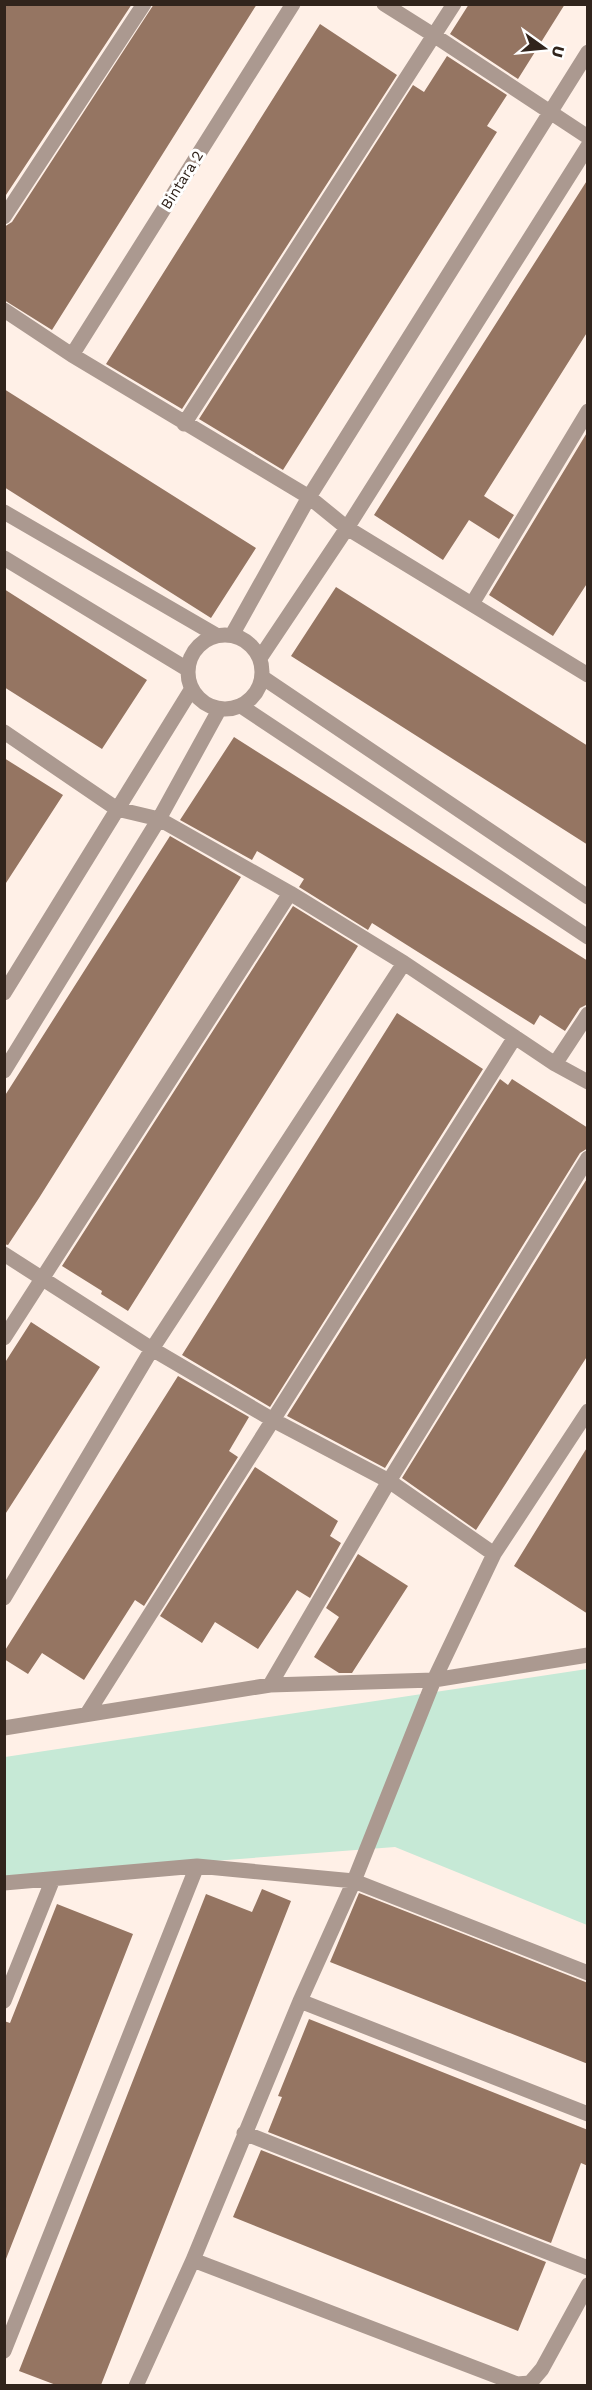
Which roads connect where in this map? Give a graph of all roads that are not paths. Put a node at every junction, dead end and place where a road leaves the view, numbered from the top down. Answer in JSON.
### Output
{"nodes":[{"id":1,"x":144,"y":4,"type":"edge"},
{"id":2,"x":293,"y":4,"type":"edge"},
{"id":3,"x":384,"y":4,"type":"edge"},
{"id":4,"x":454,"y":4,"type":"edge"},
{"id":5,"x":435,"y":36,"type":"junction"},
{"id":6,"x":588,"y":52,"type":"edge"},
{"id":7,"x":549,"y":113,"type":"junction"},
{"id":8,"x":588,"y":137,"type":"edge"},
{"id":9,"x":588,"y":146,"type":"edge"},
{"id":10,"x":4,"y":217,"type":"edge"},
{"id":11,"x":4,"y":310,"type":"edge"},
{"id":12,"x":72,"y":356,"type":"junction"},
{"id":13,"x":588,"y":411,"type":"edge"},
{"id":14,"x":184,"y":424,"type":"junction"},
{"id":15,"x":309,"y":497,"type":"junction"},
{"id":16,"x":4,"y":512,"type":"edge"},
{"id":17,"x":347,"y":528,"type":"junction"},
{"id":18,"x":4,"y":558,"type":"edge"},
{"id":19,"x":471,"y":604,"type":"junction"},
{"id":20,"x":216,"y":635,"type":"junction"},
{"id":21,"x":232,"y":635,"type":"junction"},
{"id":22,"x":260,"y":658,"type":"junction"},
{"id":23,"x":187,"y":669,"type":"junction"},
{"id":24,"x":586,"y":672,"type":"edge"},
{"id":25,"x":262,"y":677,"type":"junction"},
{"id":26,"x":191,"y":690,"type":"junction"},
{"id":27,"x":241,"y":706,"type":"junction"},
{"id":28,"x":219,"y":710,"type":"junction"},
{"id":29,"x":4,"y":732,"type":"edge"},
{"id":30,"x":117,"y":809,"type":"junction"},
{"id":31,"x":159,"y":819,"type":"junction"},
{"id":32,"x":290,"y":893,"type":"junction"},
{"id":33,"x":588,"y":897,"type":"edge"},
{"id":34,"x":588,"y":937,"type":"edge"},
{"id":35,"x":404,"y":963,"type":"junction"},
{"id":36,"x":4,"y":993,"type":"edge"},
{"id":37,"x":588,"y":1014,"type":"edge"},
{"id":38,"x":515,"y":1037,"type":"junction"},
{"id":39,"x":555,"y":1064,"type":"junction"},
{"id":40,"x":4,"y":1071,"type":"edge"},
{"id":41,"x":588,"y":1082,"type":"edge"},
{"id":42,"x":588,"y":1158,"type":"edge"},
{"id":43,"x":4,"y":1254,"type":"edge"},
{"id":44,"x":42,"y":1278,"type":"junction"},
{"id":45,"x":4,"y":1338,"type":"edge"},
{"id":46,"x":152,"y":1349,"type":"junction"},
{"id":47,"x":588,"y":1411,"type":"edge"},
{"id":48,"x":273,"y":1420,"type":"junction"},
{"id":49,"x":389,"y":1481,"type":"junction"},
{"id":50,"x":494,"y":1554,"type":"junction"},
{"id":51,"x":4,"y":1598,"type":"edge"},
{"id":52,"x":588,"y":1655,"type":"edge"},
{"id":53,"x":434,"y":1680,"type":"junction"},
{"id":54,"x":270,"y":1684,"type":"junction"},
{"id":55,"x":87,"y":1714,"type":"junction"},
{"id":56,"x":4,"y":1728,"type":"edge"},
{"id":57,"x":197,"y":1866,"type":"junction"},
{"id":58,"x":53,"y":1879,"type":"junction"},
{"id":59,"x":354,"y":1881,"type":"junction"},
{"id":60,"x":4,"y":1883,"type":"edge"},
{"id":61,"x":588,"y":1973,"type":"edge"},
{"id":62,"x":4,"y":2001,"type":"edge"},
{"id":63,"x":300,"y":2001,"type":"junction"},
{"id":64,"x":588,"y":2114,"type":"edge"},
{"id":65,"x":244,"y":2133,"type":"junction"},
{"id":66,"x":193,"y":2260,"type":"junction"},
{"id":67,"x":588,"y":2268,"type":"edge"},
{"id":68,"x":588,"y":2285,"type":"edge"},
{"id":69,"x":4,"y":2350,"type":"edge"},
{"id":70,"x":136,"y":2385,"type":"edge"}],
"edges":[{"from":1,"to":10,"type":"street"},
{"from":2,"to":12,"type":"street","name":"Bintara 2"},
{"from":3,"to":5,"type":"street"},
{"from":4,"to":5,"type":"street"},
{"from":5,"to":7,"type":"street"},
{"from":5,"to":14,"type":"street"},
{"from":6,"to":7,"type":"street"},
{"from":7,"to":8,"type":"street"},
{"from":7,"to":15,"type":"street"},
{"from":9,"to":17,"type":"street"},
{"from":11,"to":12,"type":"street"},
{"from":12,"to":14,"type":"street"},
{"from":13,"to":19,"type":"street"},
{"from":14,"to":15,"type":"street"},
{"from":15,"to":17,"type":"street"},
{"from":15,"to":21,"type":"street"},
{"from":16,"to":20,"type":"street"},
{"from":17,"to":19,"type":"street"},
{"from":17,"to":22,"type":"street"},
{"from":18,"to":23,"type":"street"},
{"from":19,"to":24,"type":"street"},
{"from":20,"to":21,"type":"street"},
{"from":20,"to":23,"type":"street"},
{"from":21,"to":22,"type":"street"},
{"from":22,"to":25,"type":"street"},
{"from":23,"to":26,"type":"street"},
{"from":25,"to":27,"type":"street"},
{"from":25,"to":33,"type":"street"},
{"from":26,"to":28,"type":"street"},
{"from":26,"to":30,"type":"street"},
{"from":27,"to":28,"type":"street"},
{"from":27,"to":34,"type":"street"},
{"from":28,"to":31,"type":"street"},
{"from":29,"to":30,"type":"street"},
{"from":30,"to":31,"type":"street"},
{"from":30,"to":36,"type":"street"},
{"from":31,"to":32,"type":"street"},
{"from":31,"to":40,"type":"street"},
{"from":32,"to":35,"type":"street"},
{"from":32,"to":44,"type":"street"},
{"from":35,"to":38,"type":"street"},
{"from":35,"to":46,"type":"street"},
{"from":37,"to":39,"type":"street"},
{"from":38,"to":39,"type":"street"},
{"from":38,"to":48,"type":"street"},
{"from":39,"to":41,"type":"street"},
{"from":42,"to":49,"type":"street"},
{"from":43,"to":44,"type":"street"},
{"from":44,"to":45,"type":"street"},
{"from":44,"to":46,"type":"street"},
{"from":46,"to":48,"type":"street"},
{"from":46,"to":51,"type":"street"},
{"from":47,"to":50,"type":"street"},
{"from":48,"to":49,"type":"street"},
{"from":48,"to":55,"type":"street"},
{"from":49,"to":50,"type":"street"},
{"from":49,"to":54,"type":"street"},
{"from":50,"to":53,"type":"street"},
{"from":52,"to":53,"type":"street"},
{"from":53,"to":54,"type":"street"},
{"from":53,"to":59,"type":"street"},
{"from":54,"to":55,"type":"street"},
{"from":55,"to":56,"type":"street"},
{"from":57,"to":58,"type":"street"},
{"from":57,"to":59,"type":"street"},
{"from":57,"to":69,"type":"street"},
{"from":58,"to":60,"type":"street"},
{"from":58,"to":62,"type":"street"},
{"from":59,"to":61,"type":"street"},
{"from":59,"to":63,"type":"street"},
{"from":63,"to":64,"type":"street"},
{"from":63,"to":65,"type":"street"},
{"from":65,"to":66,"type":"street"},
{"from":65,"to":67,"type":"street"},
{"from":66,"to":68,"type":"street"},
{"from":66,"to":70,"type":"street"}]}
